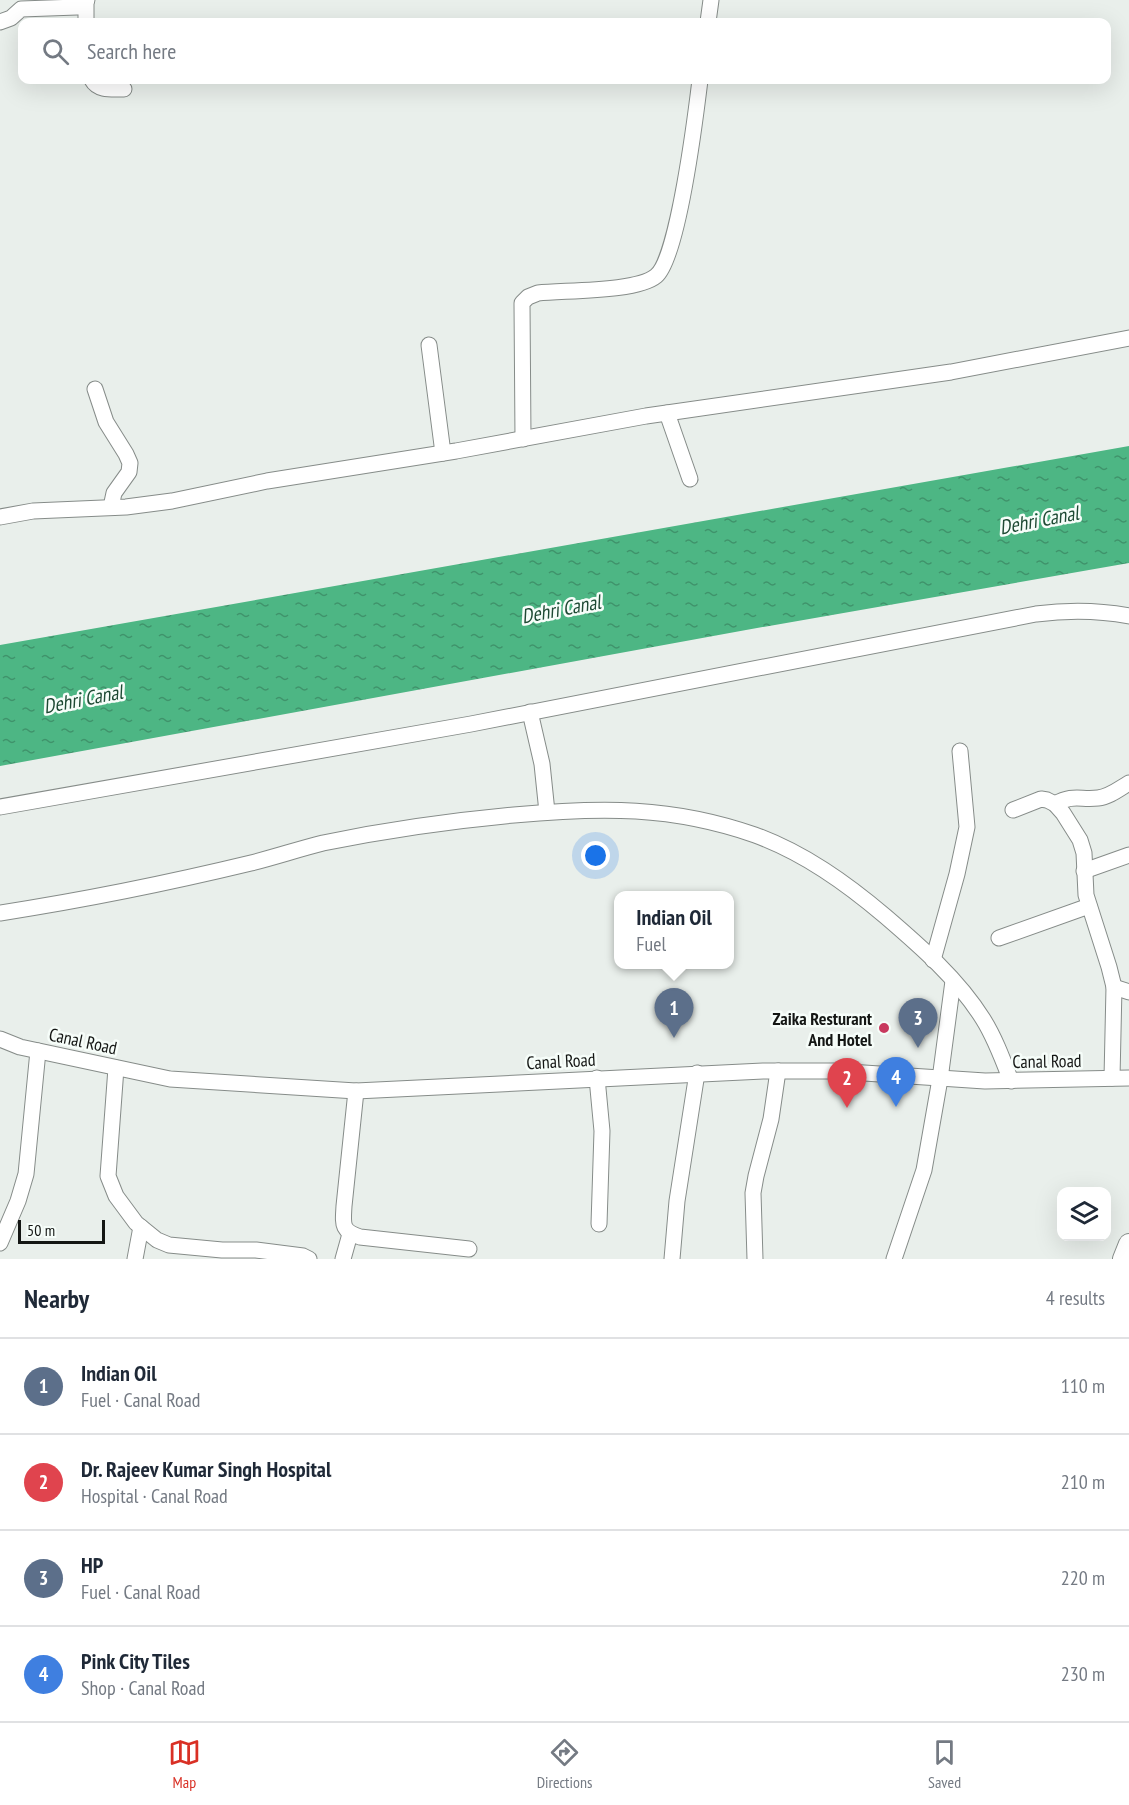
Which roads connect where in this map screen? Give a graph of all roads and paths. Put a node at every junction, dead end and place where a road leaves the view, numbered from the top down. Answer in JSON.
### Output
{"nodes":[{"id":1,"x":711,"y":0,"type":"edge"},
{"id":2,"x":87,"y":1,"type":"edge"},
{"id":3,"x":86,"y":18,"type":"edge"},
{"id":4,"x":709,"y":18,"type":"edge"},
{"id":5,"x":0,"y":22,"type":"edge"},
{"id":6,"x":94,"y":84,"type":"edge"},
{"id":7,"x":699,"y":84,"type":"edge"},
{"id":8,"x":124,"y":89,"type":"dead end"},
{"id":9,"x":1129,"y":338,"type":"edge"},
{"id":10,"x":429,"y":345,"type":"dead end"},
{"id":11,"x":95,"y":389,"type":"dead end"},
{"id":12,"x":667,"y":413,"type":"junction"},
{"id":13,"x":524,"y":439,"type":"junction"},
{"id":14,"x":443,"y":453,"type":"junction"},
{"id":15,"x":690,"y":479,"type":"dead end"},
{"id":16,"x":111,"y":507,"type":"junction"},
{"id":17,"x":0,"y":517,"type":"edge"},
{"id":18,"x":1129,"y":616,"type":"edge"},
{"id":19,"x":530,"y":712,"type":"junction"},
{"id":20,"x":960,"y":751,"type":"dead end"},
{"id":21,"x":1129,"y":783,"type":"edge"},
{"id":22,"x":1055,"y":804,"type":"junction"},
{"id":23,"x":0,"y":807,"type":"edge"},
{"id":24,"x":1013,"y":810,"type":"dead end"},
{"id":25,"x":547,"y":812,"type":"junction"},
{"id":26,"x":1129,"y":855,"type":"edge"},
{"id":27,"x":1084,"y":871,"type":"junction"},
{"id":28,"x":1089,"y":906,"type":"junction"},
{"id":29,"x":0,"y":913,"type":"edge"},
{"id":30,"x":999,"y":938,"type":"dead end"},
{"id":31,"x":933,"y":960,"type":"junction"},
{"id":32,"x":953,"y":981,"type":"junction"},
{"id":33,"x":1114,"y":987,"type":"junction"},
{"id":34,"x":1129,"y":992,"type":"edge"},
{"id":35,"x":0,"y":1040,"type":"edge"},
{"id":36,"x":38,"y":1051,"type":"junction"},
{"id":37,"x":116,"y":1068,"type":"junction"},
{"id":38,"x":778,"y":1071,"type":"junction"},
{"id":39,"x":697,"y":1073,"type":"junction"},
{"id":40,"x":597,"y":1078,"type":"junction"},
{"id":41,"x":1112,"y":1078,"type":"junction"},
{"id":42,"x":1129,"y":1078,"type":"edge"},
{"id":43,"x":940,"y":1079,"type":"junction"},
{"id":44,"x":1011,"y":1081,"type":"junction"},
{"id":45,"x":356,"y":1091,"type":"junction"},
{"id":46,"x":599,"y":1224,"type":"dead end"},
{"id":47,"x":141,"y":1227,"type":"junction"},
{"id":48,"x":350,"y":1234,"type":"junction"},
{"id":49,"x":0,"y":1243,"type":"edge"},
{"id":50,"x":1129,"y":1244,"type":"edge"},
{"id":51,"x":469,"y":1249,"type":"dead end"},
{"id":52,"x":436,"y":1252,"type":"edge"},
{"id":53,"x":135,"y":1259,"type":"edge"},
{"id":54,"x":309,"y":1259,"type":"edge"},
{"id":55,"x":343,"y":1259,"type":"edge"},
{"id":56,"x":672,"y":1259,"type":"edge"},
{"id":57,"x":755,"y":1259,"type":"edge"},
{"id":58,"x":894,"y":1259,"type":"edge"},
{"id":59,"x":1124,"y":1259,"type":"edge"}],
"edges":[{"from":1,"to":4,"type":"street"},
{"from":2,"to":3,"type":"street"},
{"from":2,"to":5,"type":"street"},
{"from":6,"to":8,"type":"street"},
{"from":7,"to":13,"type":"street"},
{"from":9,"to":12,"type":"street"},
{"from":10,"to":14,"type":"street"},
{"from":11,"to":16,"type":"street"},
{"from":12,"to":13,"type":"street"},
{"from":12,"to":15,"type":"street"},
{"from":13,"to":14,"type":"street"},
{"from":14,"to":16,"type":"street"},
{"from":16,"to":17,"type":"street"},
{"from":18,"to":19,"type":"street"},
{"from":19,"to":23,"type":"street"},
{"from":19,"to":25,"type":"street"},
{"from":20,"to":31,"type":"street"},
{"from":21,"to":22,"type":"street"},
{"from":22,"to":24,"type":"street"},
{"from":22,"to":27,"type":"street"},
{"from":25,"to":29,"type":"street"},
{"from":25,"to":31,"type":"street"},
{"from":26,"to":27,"type":"street"},
{"from":27,"to":28,"type":"street"},
{"from":28,"to":30,"type":"street"},
{"from":28,"to":33,"type":"street"},
{"from":31,"to":32,"type":"street"},
{"from":32,"to":43,"type":"street"},
{"from":32,"to":44,"type":"street"},
{"from":33,"to":34,"type":"street"},
{"from":33,"to":41,"type":"street"},
{"from":35,"to":36,"type":"street","name":"Canal Road"},
{"from":36,"to":37,"type":"street","name":"Canal Road"},
{"from":36,"to":49,"type":"street"},
{"from":37,"to":45,"type":"street","name":"Canal Road"},
{"from":37,"to":47,"type":"street"},
{"from":38,"to":39,"type":"street","name":"Canal Road"},
{"from":38,"to":43,"type":"street","name":"Canal Road"},
{"from":38,"to":57,"type":"street"},
{"from":39,"to":40,"type":"street","name":"Canal Road"},
{"from":39,"to":56,"type":"street"},
{"from":40,"to":45,"type":"street","name":"Canal Road"},
{"from":40,"to":46,"type":"street"},
{"from":41,"to":42,"type":"street","name":"Canal Road"},
{"from":41,"to":44,"type":"street","name":"Canal Road"},
{"from":43,"to":44,"type":"street","name":"Canal Road"},
{"from":43,"to":58,"type":"street"},
{"from":45,"to":48,"type":"street"},
{"from":47,"to":53,"type":"street"},
{"from":47,"to":54,"type":"street"},
{"from":48,"to":52,"type":"street"},
{"from":48,"to":55,"type":"street"},
{"from":50,"to":59,"type":"main road"},
{"from":51,"to":52,"type":"street"}]}
